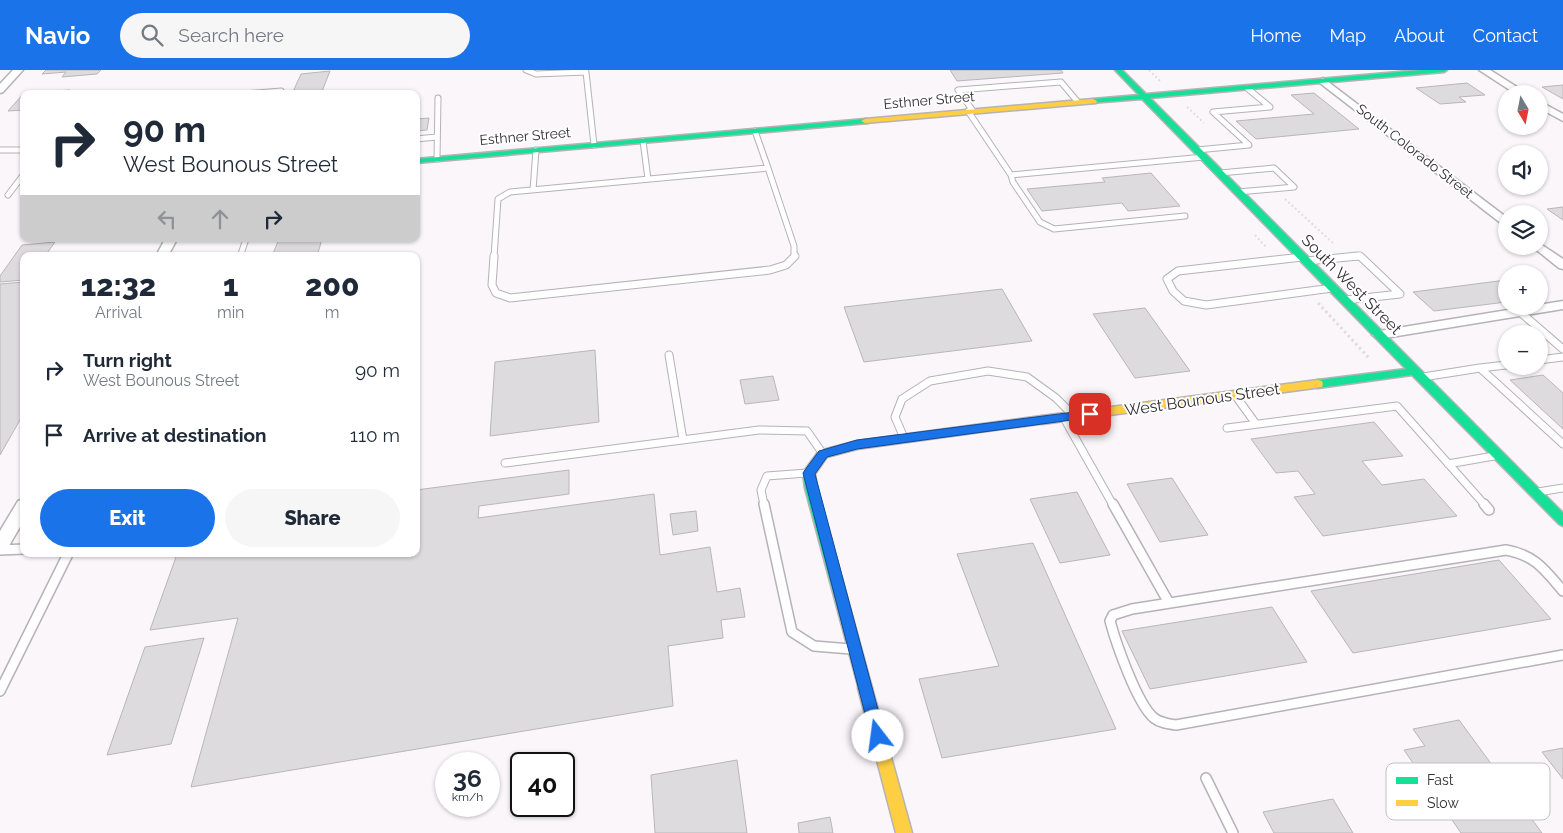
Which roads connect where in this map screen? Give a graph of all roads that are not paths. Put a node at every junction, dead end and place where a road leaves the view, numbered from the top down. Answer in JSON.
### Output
{"nodes":[{"id":1,"x":18,"y":70,"type":"edge"},
{"id":2,"x":526,"y":70,"type":"edge"},
{"id":3,"x":1118,"y":70,"type":"edge"},
{"id":4,"x":1444,"y":70,"type":"edge"},
{"id":5,"x":1484,"y":70,"type":"edge"},
{"id":6,"x":586,"y":71,"type":"edge"},
{"id":7,"x":1323,"y":81,"type":"junction"},
{"id":8,"x":1508,"y":85,"type":"edge"},
{"id":9,"x":1247,"y":88,"type":"junction"},
{"id":10,"x":0,"y":90,"type":"edge"},
{"id":11,"x":1146,"y":97,"type":"junction"},
{"id":12,"x":438,"y":98,"type":"dead end"},
{"id":13,"x":1077,"y":101,"type":"junction"},
{"id":14,"x":1548,"y":109,"type":"edge"},
{"id":15,"x":971,"y":111,"type":"junction"},
{"id":16,"x":1563,"y":118,"type":"edge"},
{"id":17,"x":755,"y":131,"type":"junction"},
{"id":18,"x":437,"y":137,"type":"junction"},
{"id":19,"x":420,"y":139,"type":"edge"},
{"id":20,"x":643,"y":141,"type":"junction"},
{"id":21,"x":594,"y":146,"type":"junction"},
{"id":22,"x":0,"y":150,"type":"edge"},
{"id":23,"x":20,"y":150,"type":"edge"},
{"id":24,"x":536,"y":150,"type":"junction"},
{"id":25,"x":1200,"y":153,"type":"junction"},
{"id":26,"x":437,"y":159,"type":"junction"},
{"id":27,"x":420,"y":161,"type":"edge"},
{"id":28,"x":768,"y":168,"type":"junction"},
{"id":29,"x":1220,"y":173,"type":"junction"},
{"id":30,"x":1011,"y":175,"type":"junction"},
{"id":31,"x":20,"y":179,"type":"edge"},
{"id":32,"x":648,"y":179,"type":"junction"},
{"id":33,"x":533,"y":190,"type":"junction"},
{"id":34,"x":1238,"y":192,"type":"junction"},
{"id":35,"x":8,"y":194,"type":"dead end"},
{"id":36,"x":1185,"y":216,"type":"dead end"},
{"id":37,"x":1498,"y":216,"type":"edge"},
{"id":38,"x":1548,"y":254,"type":"edge"},
{"id":39,"x":1305,"y":259,"type":"junction"},
{"id":40,"x":1563,"y":265,"type":"edge"},
{"id":41,"x":1333,"y":288,"type":"junction"},
{"id":42,"x":1345,"y":300,"type":"junction"},
{"id":43,"x":1563,"y":305,"type":"edge"},
{"id":44,"x":1548,"y":307,"type":"edge"},
{"id":45,"x":1502,"y":315,"type":"edge"},
{"id":46,"x":1523,"y":315,"type":"edge"},
{"id":47,"x":1379,"y":335,"type":"junction"},
{"id":48,"x":1563,"y":349,"type":"edge"},
{"id":49,"x":669,"y":355,"type":"dead end"},
{"id":50,"x":1563,"y":357,"type":"edge"},
{"id":51,"x":1548,"y":359,"type":"edge"},
{"id":52,"x":1498,"y":366,"type":"edge"},
{"id":53,"x":1480,"y":368,"type":"junction"},
{"id":54,"x":1418,"y":374,"type":"junction"},
{"id":55,"x":1235,"y":395,"type":"junction"},
{"id":56,"x":1069,"y":417,"type":"junction"},
{"id":57,"x":1256,"y":424,"type":"junction"},
{"id":58,"x":1227,"y":428,"type":"dead end"},
{"id":59,"x":904,"y":438,"type":"junction"},
{"id":60,"x":684,"y":440,"type":"junction"},
{"id":61,"x":1563,"y":444,"type":"edge"},
{"id":62,"x":1499,"y":456,"type":"junction"},
{"id":63,"x":505,"y":463,"type":"dead end"},
{"id":64,"x":816,"y":464,"type":"junction"},
{"id":65,"x":1448,"y":464,"type":"junction"},
{"id":66,"x":1563,"y":488,"type":"edge"},
{"id":67,"x":1535,"y":493,"type":"junction"},
{"id":68,"x":20,"y":510,"type":"edge"},
{"id":69,"x":1489,"y":510,"type":"dead end"},
{"id":70,"x":7,"y":521,"type":"edge"},
{"id":71,"x":1563,"y":521,"type":"edge"},
{"id":72,"x":0,"y":546,"type":"edge"},
{"id":73,"x":20,"y":549,"type":"edge"},
{"id":74,"x":0,"y":550,"type":"edge"},
{"id":75,"x":67,"y":557,"type":"edge"},
{"id":76,"x":1563,"y":591,"type":"edge"},
{"id":77,"x":1169,"y":603,"type":"junction"},
{"id":78,"x":854,"y":649,"type":"junction"},
{"id":79,"x":1563,"y":655,"type":"edge"},
{"id":80,"x":0,"y":691,"type":"edge"},
{"id":81,"x":1206,"y":778,"type":"dead end"},
{"id":82,"x":904,"y":833,"type":"edge"},
{"id":83,"x":1233,"y":833,"type":"edge"}],
"edges":[{"from":1,"to":10,"type":"street"},
{"from":2,"to":6,"type":"lane"},
{"from":3,"to":11,"type":"street","name":"South West Street"},
{"from":4,"to":7,"type":"street","name":"Esthner Street"},
{"from":5,"to":8,"type":"street"},
{"from":6,"to":21,"type":"lane"},
{"from":7,"to":9,"type":"street","name":"Esthner Street"},
{"from":7,"to":37,"type":"street","name":"South Colorado Street"},
{"from":9,"to":11,"type":"street","name":"Esthner Street"},
{"from":9,"to":25,"type":"lane"},
{"from":11,"to":13,"type":"street","name":"Esthner Street"},
{"from":11,"to":25,"type":"street","name":"South West Street"},
{"from":12,"to":18,"type":"lane"},
{"from":13,"to":15,"type":"street","name":"Esthner Street"},
{"from":13,"to":15,"type":"lane"},
{"from":14,"to":16,"type":"street"},
{"from":15,"to":17,"type":"street","name":"Esthner Street"},
{"from":15,"to":30,"type":"lane"},
{"from":17,"to":20,"type":"street","name":"Esthner Street"},
{"from":17,"to":28,"type":"lane"},
{"from":18,"to":19,"type":"lane"},
{"from":18,"to":26,"type":"lane"},
{"from":20,"to":21,"type":"street","name":"Esthner Street"},
{"from":20,"to":32,"type":"lane"},
{"from":21,"to":24,"type":"street","name":"Esthner Street"},
{"from":22,"to":23,"type":"lane"},
{"from":24,"to":26,"type":"street","name":"Esthner Street"},
{"from":24,"to":33,"type":"lane"},
{"from":25,"to":29,"type":"street","name":"South West Street"},
{"from":25,"to":30,"type":"lane"},
{"from":26,"to":27,"type":"street","name":"Esthner Street"},
{"from":28,"to":32,"type":"lane"},
{"from":28,"to":33,"type":"lane"},
{"from":29,"to":34,"type":"street","name":"South West Street"},
{"from":29,"to":34,"type":"lane"},
{"from":30,"to":36,"type":"lane"},
{"from":31,"to":35,"type":"lane"},
{"from":32,"to":33,"type":"lane"},
{"from":34,"to":39,"type":"street","name":"South West Street"},
{"from":38,"to":40,"type":"street"},
{"from":39,"to":41,"type":"street","name":"South West Street"},
{"from":39,"to":41,"type":"lane"},
{"from":39,"to":42,"type":"lane"},
{"from":41,"to":42,"type":"street","name":"South West Street"},
{"from":42,"to":47,"type":"street","name":"South West Street"},
{"from":43,"to":44,"type":"street"},
{"from":45,"to":47,"type":"street"},
{"from":46,"to":48,"type":"lane"},
{"from":47,"to":54,"type":"street","name":"South West Street"},
{"from":49,"to":60,"type":"lane"},
{"from":50,"to":51,"type":"lane"},
{"from":52,"to":53,"type":"lane"},
{"from":53,"to":54,"type":"lane"},
{"from":53,"to":61,"type":"lane"},
{"from":54,"to":55,"type":"street","name":"West Bounous Street"},
{"from":54,"to":62,"type":"street","name":"South West Street"},
{"from":55,"to":56,"type":"street","name":"West Bounous Street"},
{"from":55,"to":57,"type":"lane"},
{"from":56,"to":59,"type":"street","name":"West Bounous Street"},
{"from":56,"to":59,"type":"lane"},
{"from":56,"to":77,"type":"lane"},
{"from":57,"to":58,"type":"lane"},
{"from":57,"to":65,"type":"lane"},
{"from":59,"to":64,"type":"street","name":"West Bounous Street"},
{"from":60,"to":63,"type":"lane"},
{"from":60,"to":64,"type":"lane"},
{"from":62,"to":65,"type":"lane"},
{"from":62,"to":67,"type":"street","name":"South West Street"},
{"from":64,"to":78,"type":"street"},
{"from":64,"to":78,"type":"lane"},
{"from":65,"to":69,"type":"lane"},
{"from":66,"to":67,"type":"lane"},
{"from":67,"to":71,"type":"street","name":"South West Street"},
{"from":68,"to":70,"type":"street"},
{"from":70,"to":72,"type":"street"},
{"from":73,"to":74,"type":"lane"},
{"from":75,"to":80,"type":"lane"},
{"from":76,"to":77,"type":"lane"},
{"from":77,"to":79,"type":"lane"},
{"from":78,"to":82,"type":"street"},
{"from":81,"to":83,"type":"lane"}]}
